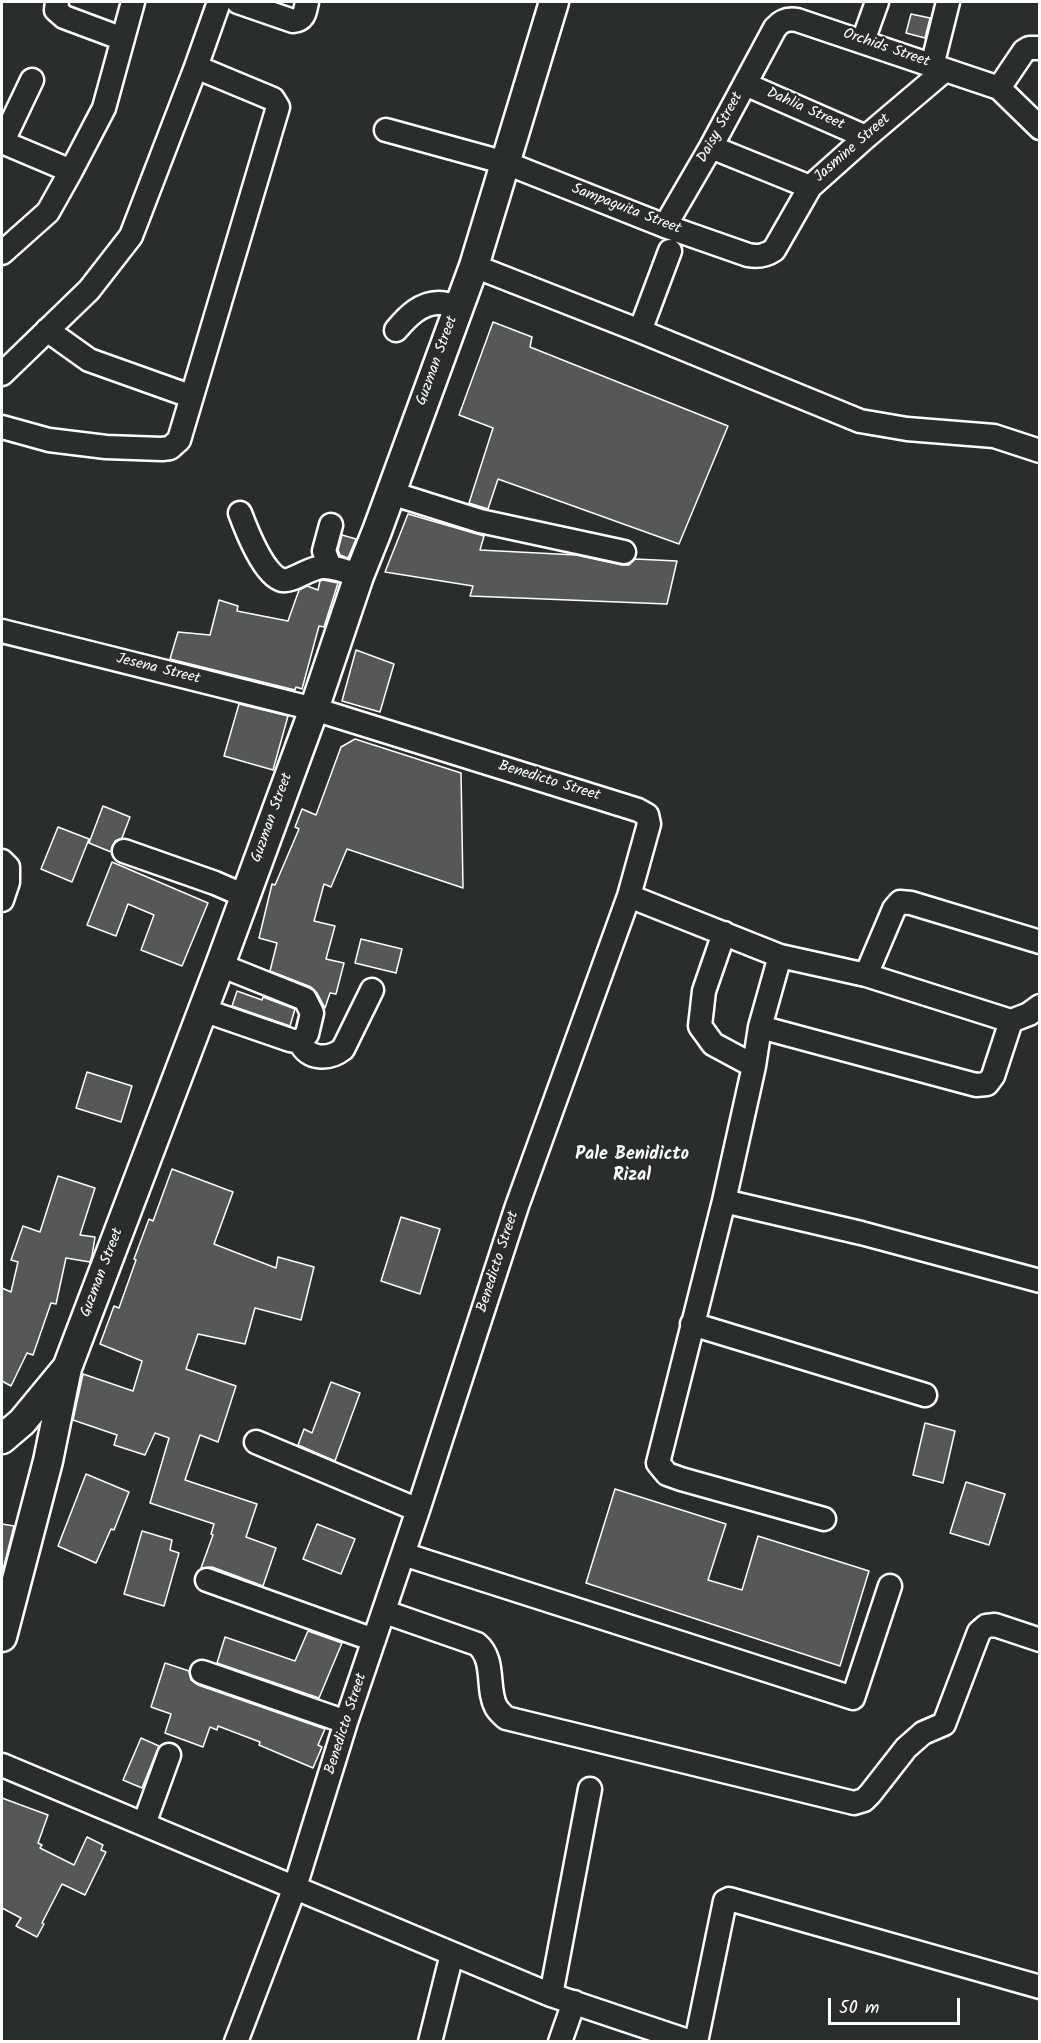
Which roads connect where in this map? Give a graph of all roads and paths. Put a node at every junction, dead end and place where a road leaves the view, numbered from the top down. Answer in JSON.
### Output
{"nodes":[{"id":1,"x":57,"y":2,"type":"edge"},
{"id":2,"x":133,"y":2,"type":"edge"},
{"id":3,"x":219,"y":2,"type":"edge"},
{"id":4,"x":238,"y":2,"type":"edge"},
{"id":5,"x":308,"y":2,"type":"edge"},
{"id":6,"x":554,"y":2,"type":"edge"},
{"id":7,"x":877,"y":2,"type":"edge"},
{"id":8,"x":948,"y":2,"type":"edge"},
{"id":9,"x":775,"y":28,"type":"joint"},
{"id":10,"x":123,"y":39,"type":"junction"},
{"id":11,"x":863,"y":41,"type":"junction"},
{"id":12,"x":1040,"y":48,"type":"edge"},
{"id":13,"x":196,"y":68,"type":"junction"},
{"id":14,"x":938,"y":68,"type":"junction"},
{"id":15,"x":32,"y":80,"type":"dead end"},
{"id":16,"x":745,"y":84,"type":"junction"},
{"id":17,"x":999,"y":88,"type":"junction"},
{"id":18,"x":1040,"y":128,"type":"edge"},
{"id":19,"x":386,"y":130,"type":"dead end"},
{"id":20,"x":866,"y":137,"type":"junction"},
{"id":21,"x":2,"y":143,"type":"edge"},
{"id":22,"x":711,"y":147,"type":"junction"},
{"id":23,"x":506,"y":163,"type":"junction"},
{"id":24,"x":71,"y":171,"type":"junction"},
{"id":25,"x":810,"y":187,"type":"junction"},
{"id":26,"x":665,"y":226,"type":"junction"},
{"id":27,"x":4,"y":248,"type":"edge"},
{"id":28,"x":670,"y":250,"type":"dead end"},
{"id":29,"x":748,"y":255,"type":"joint"},
{"id":30,"x":474,"y":266,"type":"junction"},
{"id":31,"x":459,"y":308,"type":"junction"},
{"id":32,"x":47,"y":330,"type":"junction"},
{"id":33,"x":396,"y":330,"type":"dead end"},
{"id":34,"x":640,"y":331,"type":"junction"},
{"id":35,"x":2,"y":374,"type":"edge"},
{"id":36,"x":190,"y":396,"type":"junction"},
{"id":37,"x":2,"y":427,"type":"edge"},
{"id":38,"x":1040,"y":451,"type":"edge"},
{"id":39,"x":391,"y":493,"type":"junction"},
{"id":40,"x":240,"y":513,"type":"dead end"},
{"id":41,"x":331,"y":525,"type":"dead end"},
{"id":42,"x":624,"y":552,"type":"dead end"},
{"id":43,"x":330,"y":567,"type":"junction"},
{"id":44,"x":359,"y":576,"type":"junction"},
{"id":45,"x":2,"y":631,"type":"edge"},
{"id":46,"x":314,"y":709,"type":"junction"},
{"id":47,"x":124,"y":851,"type":"dead end"},
{"id":48,"x":2,"y":861,"type":"edge"},
{"id":49,"x":245,"y":896,"type":"junction"},
{"id":50,"x":629,"y":896,"type":"junction"},
{"id":51,"x":2,"y":900,"type":"edge"},
{"id":52,"x":724,"y":933,"type":"junction"},
{"id":53,"x":1040,"y":942,"type":"edge"},
{"id":54,"x":780,"y":956,"type":"junction"},
{"id":55,"x":220,"y":965,"type":"junction"},
{"id":56,"x":866,"y":975,"type":"junction"},
{"id":57,"x":372,"y":990,"type":"dead end"},
{"id":58,"x":1040,"y":1006,"type":"edge"},
{"id":59,"x":203,"y":1010,"type":"junction"},
{"id":60,"x":1011,"y":1021,"type":"junction"},
{"id":61,"x":760,"y":1027,"type":"junction"},
{"id":62,"x":300,"y":1042,"type":"junction"},
{"id":63,"x":754,"y":1066,"type":"junction"},
{"id":64,"x":724,"y":1202,"type":"junction"},
{"id":65,"x":1040,"y":1281,"type":"edge"},
{"id":66,"x":692,"y":1324,"type":"junction"},
{"id":67,"x":67,"y":1368,"type":"junction"},
{"id":68,"x":925,"y":1395,"type":"dead end"},
{"id":69,"x":2,"y":1439,"type":"edge"},
{"id":70,"x":256,"y":1442,"type":"dead end"},
{"id":71,"x":418,"y":1510,"type":"junction"},
{"id":72,"x":824,"y":1519,"type":"dead end"},
{"id":73,"x":406,"y":1547,"type":"junction"},
{"id":74,"x":207,"y":1580,"type":"dead end"},
{"id":75,"x":890,"y":1586,"type":"dead end"},
{"id":76,"x":385,"y":1611,"type":"junction"},
{"id":77,"x":2,"y":1636,"type":"edge"},
{"id":78,"x":375,"y":1640,"type":"junction"},
{"id":79,"x":1040,"y":1640,"type":"edge"},
{"id":80,"x":202,"y":1672,"type":"dead end"},
{"id":81,"x":346,"y":1722,"type":"junction"},
{"id":82,"x":169,"y":1755,"type":"dead end"},
{"id":83,"x":2,"y":1766,"type":"edge"},
{"id":84,"x":590,"y":1789,"type":"dead end"},
{"id":85,"x":144,"y":1824,"type":"junction"},
{"id":86,"x":295,"y":1887,"type":"junction"},
{"id":87,"x":452,"y":1953,"type":"junction"},
{"id":88,"x":1040,"y":1987,"type":"edge"},
{"id":89,"x":551,"y":1995,"type":"junction"},
{"id":90,"x":574,"y":2001,"type":"junction"},
{"id":91,"x":236,"y":2042,"type":"edge"},
{"id":92,"x":430,"y":2042,"type":"edge"},
{"id":93,"x":561,"y":2042,"type":"edge"},
{"id":94,"x":691,"y":2042,"type":"edge"},
{"id":95,"x":696,"y":2042,"type":"edge"}],
"edges":[{"from":1,"to":10,"type":"street"},
{"from":2,"to":10,"type":"street"},
{"from":3,"to":13,"type":"street"},
{"from":4,"to":5,"type":"street"},
{"from":6,"to":23,"type":"main road","name":"Guzman Street"},
{"from":7,"to":11,"type":"street"},
{"from":8,"to":14,"type":"street"},
{"from":9,"to":11,"type":"street","name":"Orchids Street"},
{"from":9,"to":16,"type":"street","name":"Daisy Street"},
{"from":10,"to":24,"type":"street"},
{"from":11,"to":14,"type":"street","name":"Orchids Street"},
{"from":12,"to":17,"type":"street"},
{"from":13,"to":32,"type":"street"},
{"from":13,"to":36,"type":"street"},
{"from":14,"to":17,"type":"street","name":"Orchids Street"},
{"from":14,"to":20,"type":"street","name":"Jasmine Street"},
{"from":15,"to":21,"type":"street"},
{"from":16,"to":20,"type":"street","name":"Dahlia Street"},
{"from":16,"to":22,"type":"street","name":"Daisy Street"},
{"from":17,"to":18,"type":"street"},
{"from":19,"to":23,"type":"street","name":"Sampaguita Street"},
{"from":20,"to":25,"type":"street","name":"Jasmine Street"},
{"from":21,"to":24,"type":"street"},
{"from":22,"to":25,"type":"street"},
{"from":22,"to":26,"type":"street","name":"Daisy Street"},
{"from":23,"to":26,"type":"street","name":"Sampaguita Street"},
{"from":23,"to":30,"type":"main road","name":"Guzman Street"},
{"from":24,"to":27,"type":"street"},
{"from":25,"to":29,"type":"street","name":"Jasmine Street"},
{"from":26,"to":29,"type":"street","name":"Sampaguita Street"},
{"from":28,"to":34,"type":"street"},
{"from":30,"to":31,"type":"main road","name":"Guzman Street"},
{"from":30,"to":34,"type":"street"},
{"from":31,"to":33,"type":"street"},
{"from":31,"to":39,"type":"main road","name":"Guzman Street"},
{"from":32,"to":35,"type":"street"},
{"from":32,"to":36,"type":"street"},
{"from":34,"to":38,"type":"street"},
{"from":36,"to":37,"type":"street"},
{"from":39,"to":42,"type":"street"},
{"from":39,"to":44,"type":"main road","name":"Guzman Street"},
{"from":40,"to":43,"type":"street"},
{"from":41,"to":43,"type":"street"},
{"from":43,"to":44,"type":"street"},
{"from":44,"to":46,"type":"main road","name":"Guzman Street"},
{"from":45,"to":46,"type":"street","name":"Jesena Street"},
{"from":46,"to":49,"type":"main road","name":"Guzman Street"},
{"from":46,"to":50,"type":"street","name":"Benedicto Street"},
{"from":47,"to":49,"type":"street"},
{"from":48,"to":51,"type":"street"},
{"from":49,"to":55,"type":"main road","name":"Guzman Street"},
{"from":50,"to":52,"type":"street"},
{"from":50,"to":71,"type":"street","name":"Benedicto Street"},
{"from":52,"to":54,"type":"street"},
{"from":52,"to":63,"type":"street"},
{"from":53,"to":56,"type":"street"},
{"from":54,"to":56,"type":"street"},
{"from":54,"to":61,"type":"street"},
{"from":55,"to":59,"type":"main road","name":"Guzman Street"},
{"from":55,"to":62,"type":"street"},
{"from":56,"to":60,"type":"street"},
{"from":57,"to":62,"type":"street"},
{"from":58,"to":60,"type":"street"},
{"from":59,"to":62,"type":"street"},
{"from":59,"to":67,"type":"main road","name":"Guzman Street"},
{"from":60,"to":61,"type":"street"},
{"from":61,"to":63,"type":"street"},
{"from":63,"to":64,"type":"street"},
{"from":64,"to":65,"type":"street"},
{"from":64,"to":66,"type":"street"},
{"from":66,"to":68,"type":"street"},
{"from":66,"to":72,"type":"street"},
{"from":67,"to":69,"type":"main road"},
{"from":67,"to":77,"type":"main road","name":"Guzman Street"},
{"from":70,"to":71,"type":"street"},
{"from":71,"to":73,"type":"street","name":"Benedicto Street"},
{"from":73,"to":75,"type":"street"},
{"from":73,"to":76,"type":"street","name":"Benedicto Street"},
{"from":74,"to":78,"type":"street"},
{"from":76,"to":78,"type":"street","name":"Benedicto Street"},
{"from":76,"to":79,"type":"street"},
{"from":78,"to":81,"type":"street","name":"Benedicto Street"},
{"from":80,"to":81,"type":"street"},
{"from":81,"to":86,"type":"street","name":"Benedicto Street"},
{"from":82,"to":85,"type":"street"},
{"from":83,"to":85,"type":"street"},
{"from":84,"to":89,"type":"street"},
{"from":85,"to":86,"type":"street"},
{"from":86,"to":87,"type":"street"},
{"from":86,"to":91,"type":"street","name":"Benedicto Street"},
{"from":87,"to":89,"type":"street"},
{"from":87,"to":92,"type":"street"},
{"from":88,"to":95,"type":"street"},
{"from":89,"to":90,"type":"street"},
{"from":90,"to":93,"type":"street"},
{"from":90,"to":94,"type":"street"}]}
